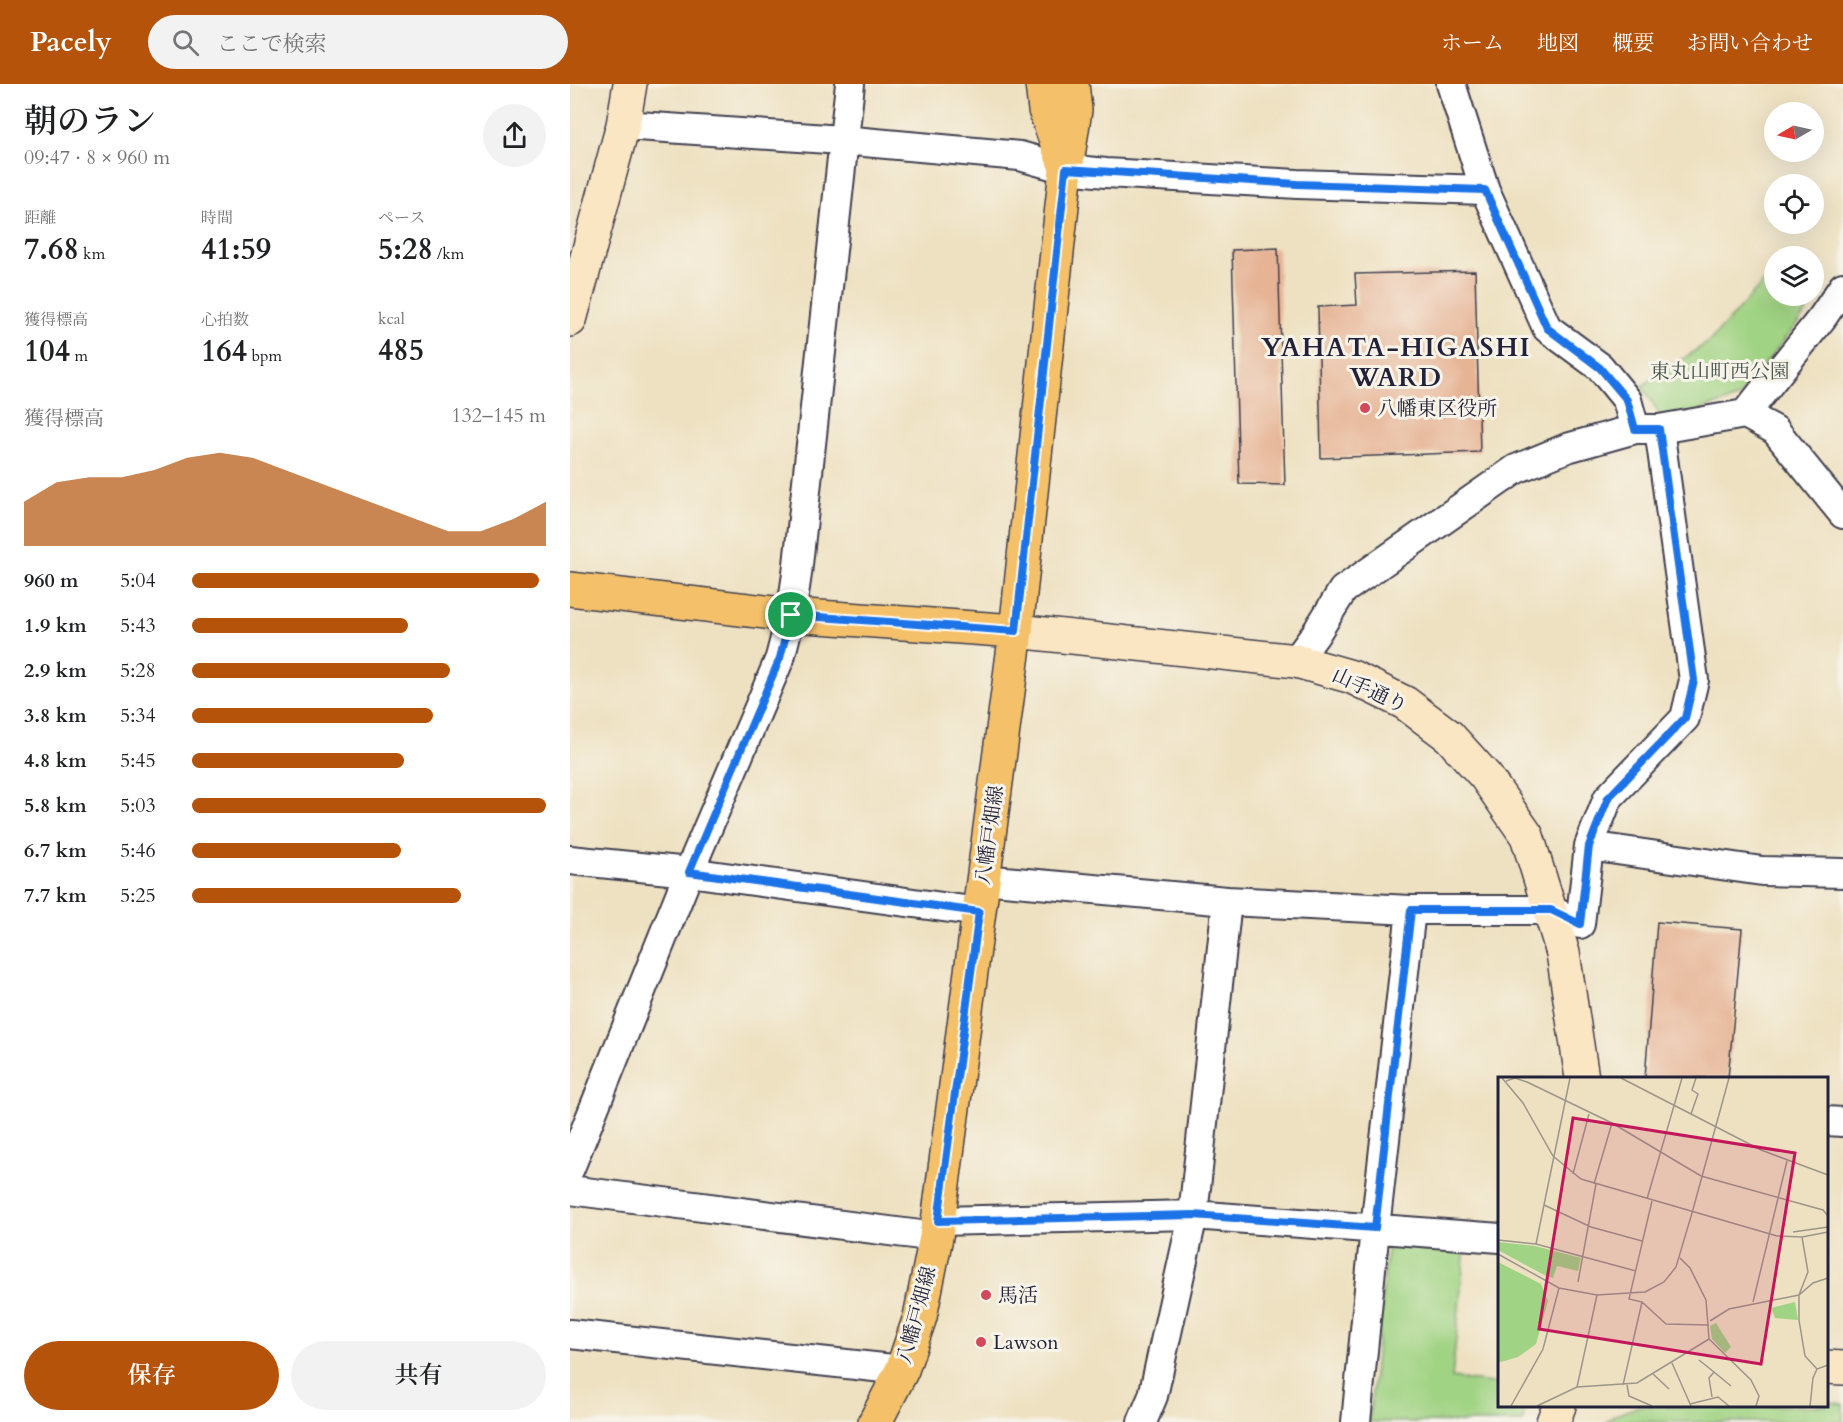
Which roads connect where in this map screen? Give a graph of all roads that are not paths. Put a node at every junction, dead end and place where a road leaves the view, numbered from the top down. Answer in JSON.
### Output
{"nodes":[{"id":1,"x":630,"y":84,"type":"edge"},
{"id":2,"x":850,"y":84,"type":"edge"},
{"id":3,"x":1042,"y":84,"type":"edge"},
{"id":4,"x":1072,"y":84,"type":"edge"},
{"id":5,"x":1451,"y":84,"type":"edge"},
{"id":6,"x":623,"y":125,"type":"junction"},
{"id":7,"x":842,"y":140,"type":"junction"},
{"id":8,"x":1066,"y":169,"type":"junction"},
{"id":9,"x":1485,"y":190,"type":"junction"},
{"id":10,"x":1843,"y":287,"type":"edge"},
{"id":11,"x":570,"y":320,"type":"edge"},
{"id":12,"x":1745,"y":414,"type":"junction"},
{"id":13,"x":1647,"y":429,"type":"junction"},
{"id":14,"x":1843,"y":514,"type":"edge"},
{"id":15,"x":570,"y":589,"type":"edge"},
{"id":16,"x":791,"y":615,"type":"junction"},
{"id":17,"x":1016,"y":631,"type":"junction"},
{"id":18,"x":1296,"y":661,"type":"junction"},
{"id":19,"x":1589,"y":846,"type":"junction"},
{"id":20,"x":570,"y":860,"type":"edge"},
{"id":21,"x":689,"y":872,"type":"junction"},
{"id":22,"x":1843,"y":873,"type":"edge"},
{"id":23,"x":982,"y":879,"type":"junction"},
{"id":24,"x":1227,"y":901,"type":"junction"},
{"id":25,"x":1411,"y":910,"type":"junction"},
{"id":26,"x":1551,"y":910,"type":"junction"},
{"id":27,"x":979,"y":912,"type":"junction"},
{"id":28,"x":1582,"y":1077,"type":"edge"},
{"id":29,"x":1828,"y":1121,"type":"edge"},
{"id":30,"x":1843,"y":1122,"type":"edge"},
{"id":31,"x":570,"y":1168,"type":"edge"},
{"id":32,"x":570,"y":1190,"type":"edge"},
{"id":33,"x":1193,"y":1215,"type":"junction"},
{"id":34,"x":1375,"y":1228,"type":"junction"},
{"id":35,"x":937,"y":1229,"type":"junction"},
{"id":36,"x":1498,"y":1238,"type":"edge"},
{"id":37,"x":570,"y":1334,"type":"edge"},
{"id":38,"x":1828,"y":1367,"type":"edge"},
{"id":39,"x":1843,"y":1368,"type":"edge"},
{"id":40,"x":902,"y":1370,"type":"junction"},
{"id":41,"x":1559,"y":1407,"type":"edge"},
{"id":42,"x":875,"y":1422,"type":"edge"},
{"id":43,"x":1142,"y":1422,"type":"edge"},
{"id":44,"x":1356,"y":1422,"type":"edge"},
{"id":45,"x":1553,"y":1422,"type":"edge"}],
"edges":[{"from":1,"to":6,"type":"street"},
{"from":2,"to":7,"type":"street"},
{"from":3,"to":8,"type":"main road"},
{"from":4,"to":8,"type":"main road","name":"八幡戸畑線"},
{"from":5,"to":9,"type":"street"},
{"from":6,"to":7,"type":"street"},
{"from":6,"to":11,"type":"street"},
{"from":7,"to":8,"type":"street"},
{"from":7,"to":16,"type":"street"},
{"from":8,"to":9,"type":"street"},
{"from":8,"to":17,"type":"main road","name":"八幡戸畑線"},
{"from":9,"to":13,"type":"street"},
{"from":10,"to":12,"type":"street"},
{"from":12,"to":13,"type":"street"},
{"from":12,"to":14,"type":"street"},
{"from":13,"to":18,"type":"street"},
{"from":13,"to":19,"type":"street"},
{"from":15,"to":16,"type":"main road"},
{"from":16,"to":17,"type":"main road"},
{"from":16,"to":21,"type":"street"},
{"from":17,"to":18,"type":"street","name":"山手通り"},
{"from":17,"to":23,"type":"main road","name":"八幡戸畑線"},
{"from":18,"to":26,"type":"street","name":"山手通り"},
{"from":19,"to":22,"type":"street"},
{"from":19,"to":26,"type":"street"},
{"from":20,"to":21,"type":"street"},
{"from":21,"to":27,"type":"street"},
{"from":21,"to":31,"type":"street"},
{"from":23,"to":24,"type":"street"},
{"from":23,"to":27,"type":"main road","name":"八幡戸畑線"},
{"from":24,"to":25,"type":"street"},
{"from":24,"to":33,"type":"street"},
{"from":25,"to":26,"type":"street"},
{"from":25,"to":34,"type":"street"},
{"from":26,"to":28,"type":"street","name":"山手通り"},
{"from":27,"to":35,"type":"main road","name":"八幡戸畑線"},
{"from":29,"to":30,"type":"street"},
{"from":32,"to":35,"type":"street"},
{"from":33,"to":34,"type":"street"},
{"from":33,"to":35,"type":"street"},
{"from":33,"to":43,"type":"street"},
{"from":34,"to":36,"type":"street"},
{"from":34,"to":44,"type":"street"},
{"from":35,"to":40,"type":"main road","name":"八幡戸畑線"},
{"from":37,"to":40,"type":"street"},
{"from":38,"to":39,"type":"street"},
{"from":40,"to":42,"type":"main road","name":"八幡戸畑線"},
{"from":41,"to":45,"type":"street"}]}
